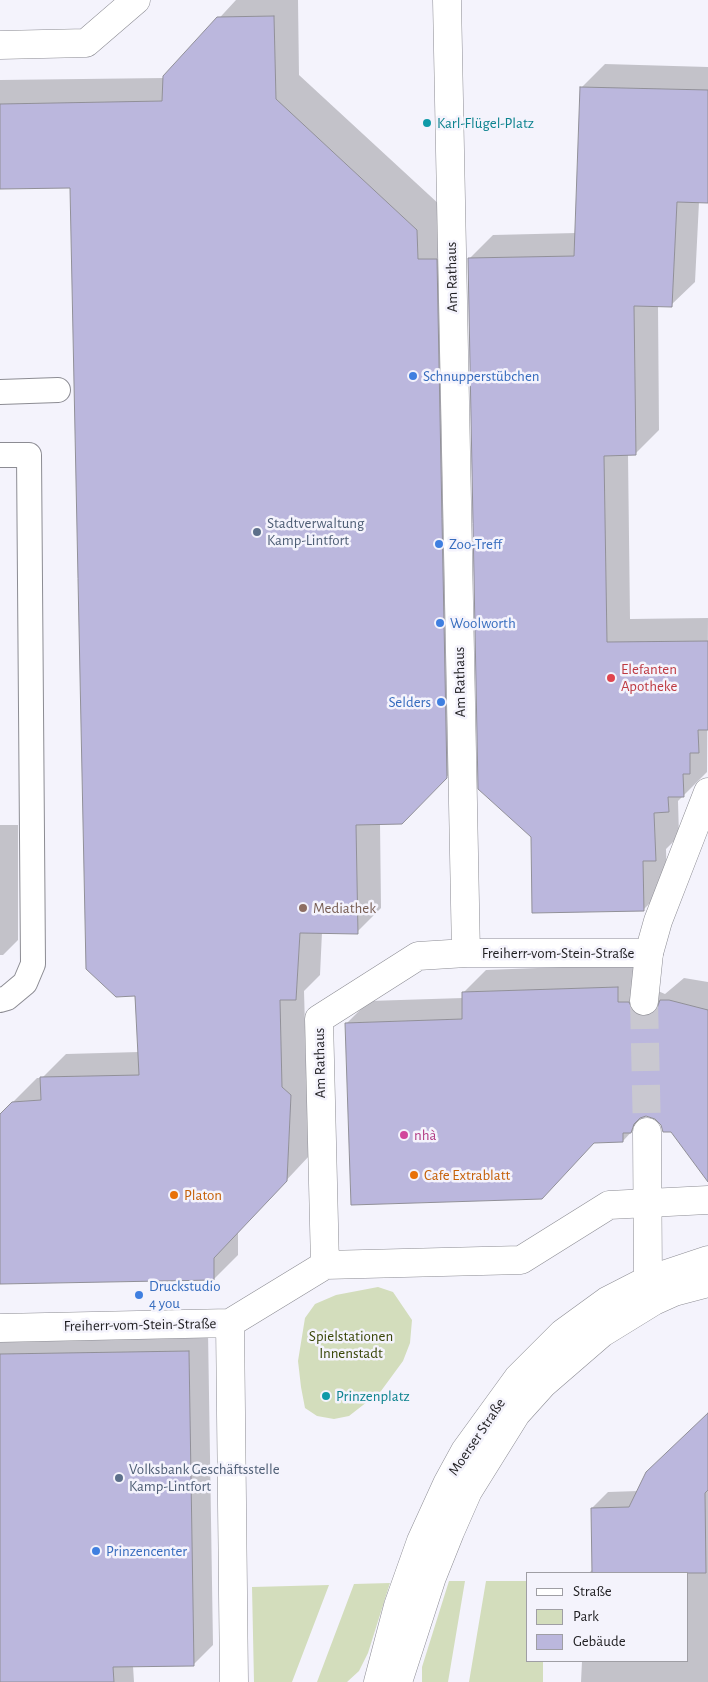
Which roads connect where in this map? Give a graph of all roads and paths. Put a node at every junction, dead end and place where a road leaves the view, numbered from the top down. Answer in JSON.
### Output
{"nodes":[{"id":1,"x":136,"y":0,"type":"edge"},
{"id":2,"x":447,"y":0,"type":"edge"},
{"id":3,"x":106,"y":13,"type":"edge"},
{"id":4,"x":0,"y":45,"type":"edge"},
{"id":5,"x":58,"y":390,"type":"dead end"},
{"id":6,"x":0,"y":392,"type":"edge"},
{"id":7,"x":0,"y":455,"type":"edge"},
{"id":8,"x":708,"y":792,"type":"edge"},
{"id":9,"x":466,"y":953,"type":"junction"},
{"id":10,"x":649,"y":953,"type":"junction"},
{"id":11,"x":0,"y":1000,"type":"edge"},
{"id":12,"x":644,"y":1001,"type":"tunnel mouth"},
{"id":13,"x":647,"y":1132,"type":"tunnel mouth"},
{"id":14,"x":708,"y":1200,"type":"edge"},
{"id":15,"x":649,"y":1202,"type":"junction"},
{"id":16,"x":708,"y":1260,"type":"edge"},
{"id":17,"x":325,"y":1265,"type":"junction"},
{"id":18,"x":648,"y":1280,"type":"junction"},
{"id":19,"x":708,"y":1283,"type":"edge"},
{"id":20,"x":230,"y":1323,"type":"junction"},
{"id":21,"x":0,"y":1328,"type":"edge"},
{"id":22,"x":234,"y":1682,"type":"edge"},
{"id":23,"x":378,"y":1682,"type":"edge"},
{"id":24,"x":398,"y":1682,"type":"edge"}],
"edges":[{"from":1,"to":3,"type":"street"},
{"from":2,"to":9,"type":"street","name":"Am Rathaus"},
{"from":3,"to":4,"type":"street"},
{"from":5,"to":6,"type":"lane"},
{"from":7,"to":11,"type":"lane"},
{"from":8,"to":10,"type":"street","name":"Freiherr-vom-Stein-Straße"},
{"from":9,"to":10,"type":"street","name":"Freiherr-vom-Stein-Straße"},
{"from":9,"to":17,"type":"street","name":"Am Rathaus"},
{"from":10,"to":12,"type":"street","name":"Freiherr-vom-Stein-Straße"},
{"from":13,"to":15,"type":"street"},
{"from":14,"to":15,"type":"street"},
{"from":15,"to":17,"type":"street"},
{"from":15,"to":18,"type":"street"},
{"from":16,"to":18,"type":"street","name":"Moerser Straße"},
{"from":17,"to":20,"type":"street","name":"Freiherr-vom-Stein-Straße"},
{"from":18,"to":23,"type":"street","name":"Moerser Straße"},
{"from":19,"to":24,"type":"street","name":"Moerser Straße"},
{"from":20,"to":21,"type":"street","name":"Freiherr-vom-Stein-Straße"},
{"from":20,"to":22,"type":"street"}]}
